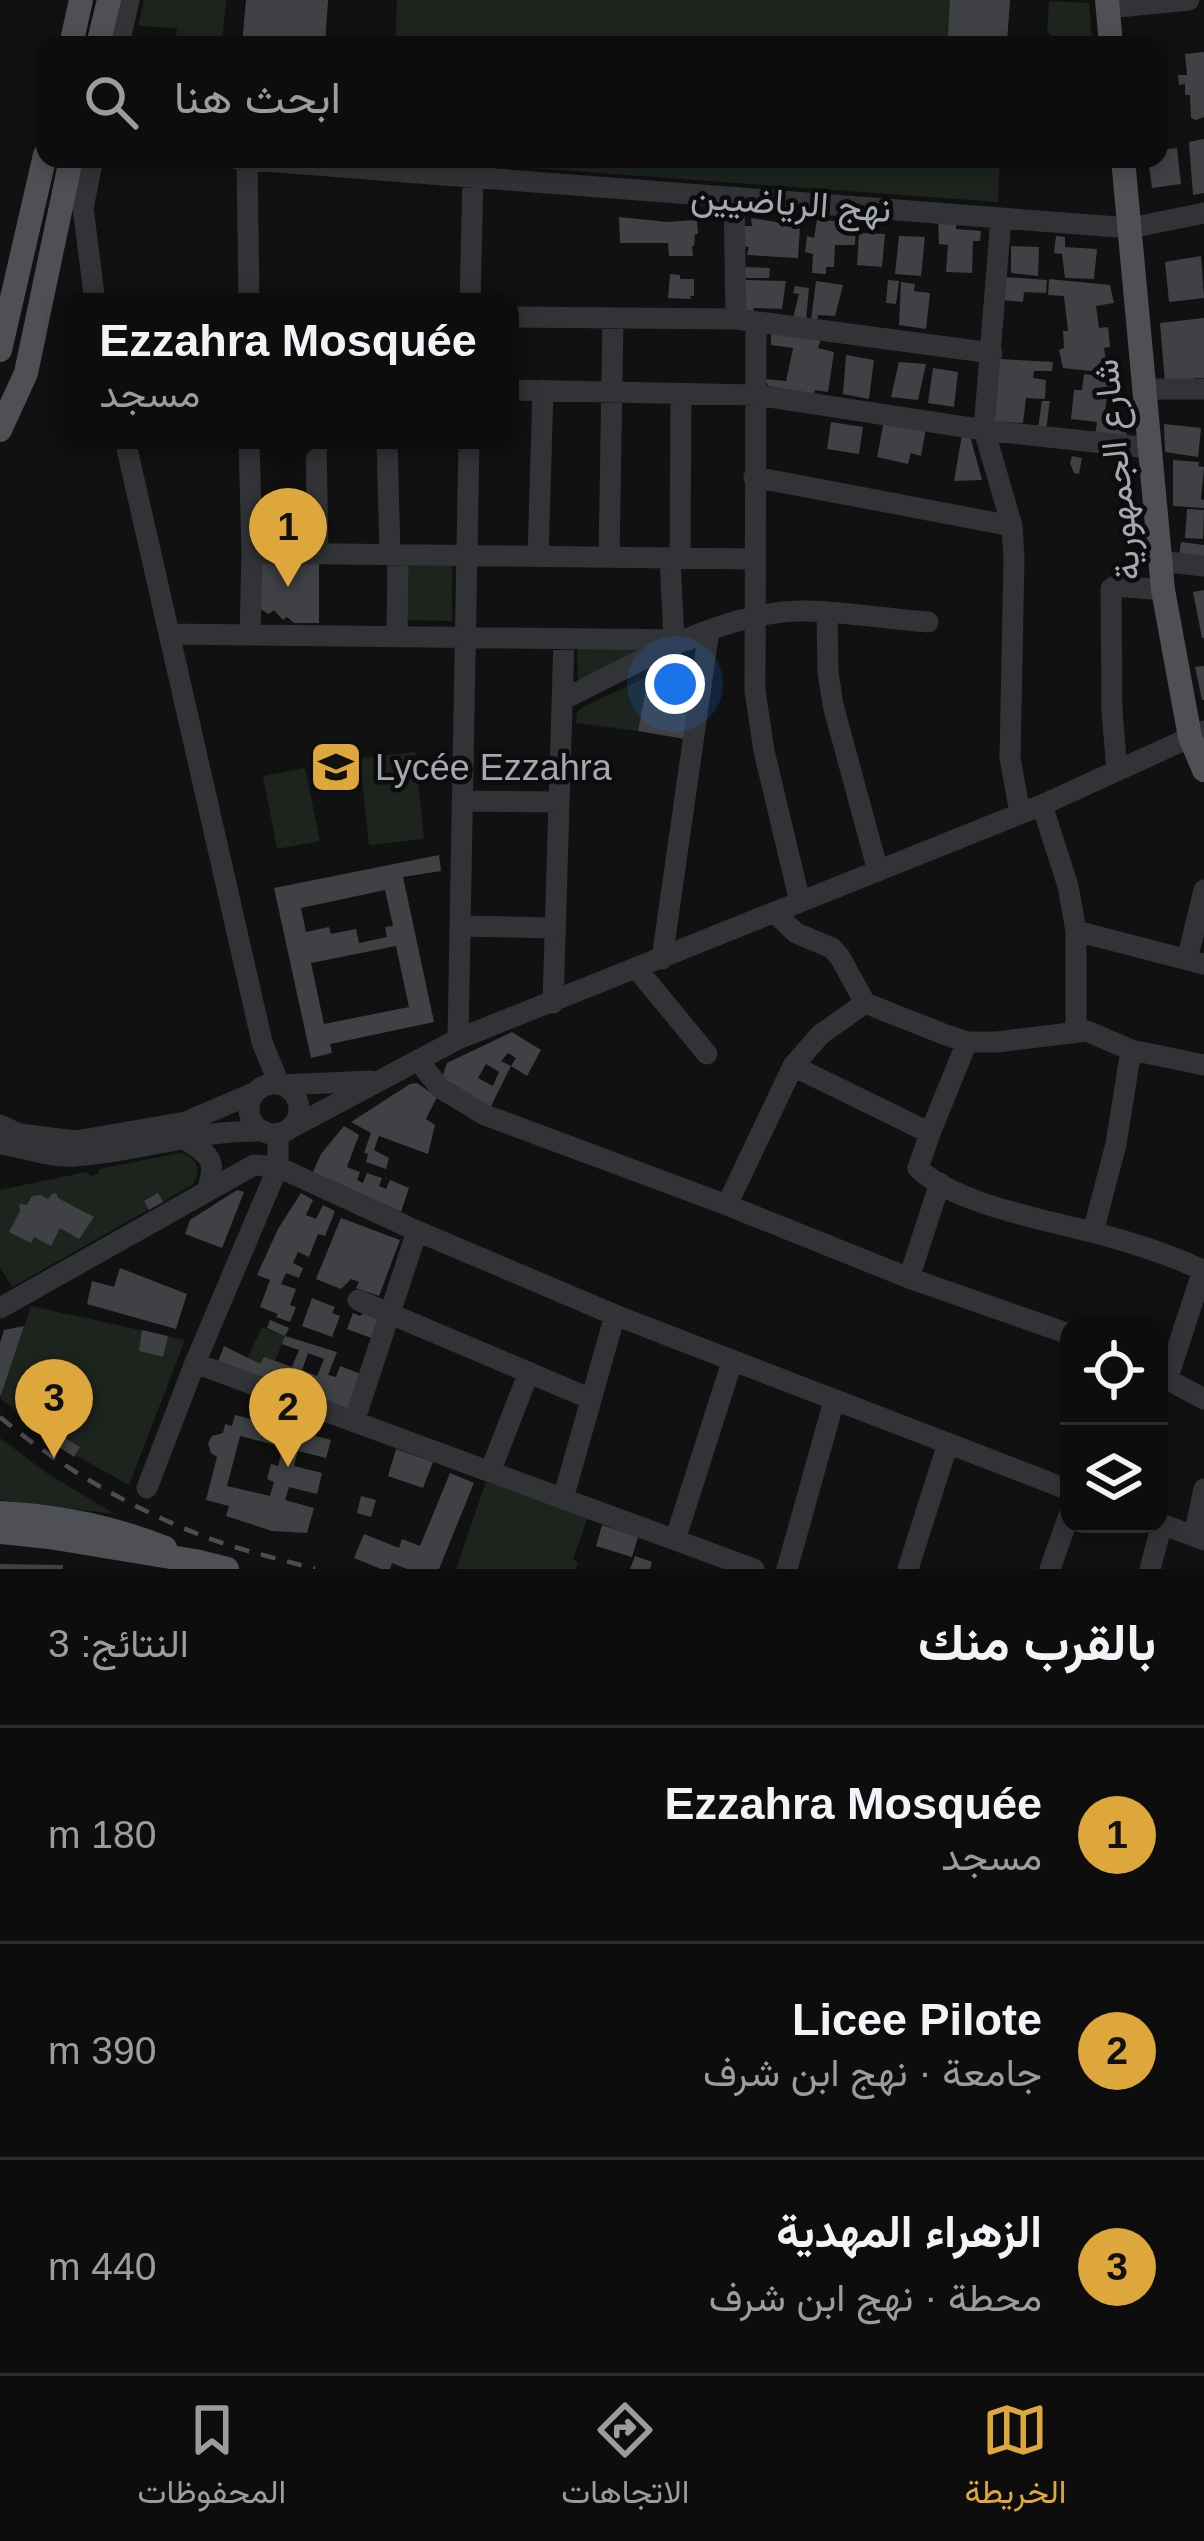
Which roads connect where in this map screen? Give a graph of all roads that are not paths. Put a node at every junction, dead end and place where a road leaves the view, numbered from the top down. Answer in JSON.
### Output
{"nodes":[{"id":1,"x":81,"y":0,"type":"edge"},
{"id":2,"x":109,"y":0,"type":"edge"},
{"id":3,"x":129,"y":0,"type":"edge"},
{"id":4,"x":1189,"y":0,"type":"edge"},
{"id":5,"x":1107,"y":4,"type":"edge"},
{"id":6,"x":73,"y":36,"type":"edge"},
{"id":7,"x":100,"y":36,"type":"edge"},
{"id":8,"x":121,"y":36,"type":"edge"},
{"id":9,"x":1111,"y":36,"type":"edge"},
{"id":10,"x":42,"y":168,"type":"edge"},
{"id":11,"x":69,"y":168,"type":"edge"},
{"id":12,"x":91,"y":168,"type":"edge"},
{"id":13,"x":247,"y":168,"type":"edge"},
{"id":14,"x":353,"y":168,"type":"edge"},
{"id":15,"x":1125,"y":168,"type":"edge"},
{"id":16,"x":473,"y":177,"type":"junction"},
{"id":17,"x":734,"y":197,"type":"junction"},
{"id":18,"x":1204,"y":213,"type":"edge"},
{"id":19,"x":1001,"y":218,"type":"junction"},
{"id":20,"x":1130,"y":228,"type":"junction"},
{"id":21,"x":93,"y":293,"type":"edge"},
{"id":22,"x":249,"y":293,"type":"edge"},
{"id":23,"x":470,"y":293,"type":"edge"},
{"id":24,"x":519,"y":317,"type":"edge"},
{"id":25,"x":613,"y":318,"type":"junction"},
{"id":26,"x":746,"y":321,"type":"junction"},
{"id":27,"x":0,"y":350,"type":"edge"},
{"id":28,"x":992,"y":353,"type":"junction"},
{"id":29,"x":1143,"y":389,"type":"junction"},
{"id":30,"x":1204,"y":389,"type":"edge"},
{"id":31,"x":519,"y":390,"type":"edge"},
{"id":32,"x":542,"y":390,"type":"junction"},
{"id":33,"x":612,"y":392,"type":"junction"},
{"id":34,"x":681,"y":394,"type":"junction"},
{"id":35,"x":757,"y":395,"type":"junction"},
{"id":36,"x":0,"y":430,"type":"edge"},
{"id":37,"x":984,"y":430,"type":"junction"},
{"id":38,"x":1149,"y":448,"type":"junction"},
{"id":39,"x":127,"y":449,"type":"edge"},
{"id":40,"x":249,"y":449,"type":"edge"},
{"id":41,"x":316,"y":449,"type":"edge"},
{"id":42,"x":388,"y":449,"type":"edge"},
{"id":43,"x":469,"y":449,"type":"edge"},
{"id":44,"x":754,"y":477,"type":"junction"},
{"id":45,"x":1012,"y":526,"type":"junction"},
{"id":46,"x":252,"y":553,"type":"junction"},
{"id":47,"x":318,"y":554,"type":"junction"},
{"id":48,"x":394,"y":555,"type":"junction"},
{"id":49,"x":466,"y":555,"type":"junction"},
{"id":50,"x":538,"y":556,"type":"junction"},
{"id":51,"x":609,"y":557,"type":"junction"},
{"id":52,"x":675,"y":558,"type":"junction"},
{"id":53,"x":754,"y":559,"type":"junction"},
{"id":54,"x":1160,"y":561,"type":"junction"},
{"id":55,"x":1204,"y":566,"type":"edge"},
{"id":56,"x":1163,"y":590,"type":"junction"},
{"id":57,"x":827,"y":614,"type":"junction"},
{"id":58,"x":755,"y":616,"type":"junction"},
{"id":59,"x":928,"y":622,"type":"dead end"},
{"id":60,"x":170,"y":634,"type":"junction"},
{"id":61,"x":250,"y":635,"type":"junction"},
{"id":62,"x":397,"y":636,"type":"junction"},
{"id":63,"x":465,"y":637,"type":"junction"},
{"id":64,"x":690,"y":637,"type":"junction"},
{"id":65,"x":564,"y":638,"type":"junction"},
{"id":66,"x":562,"y":700,"type":"junction"},
{"id":67,"x":1197,"y":734,"type":"edge"},
{"id":68,"x":1204,"y":770,"type":"edge"},
{"id":69,"x":1117,"y":771,"type":"junction"},
{"id":70,"x":462,"y":801,"type":"junction"},
{"id":71,"x":559,"y":802,"type":"junction"},
{"id":72,"x":1042,"y":805,"type":"junction"},
{"id":73,"x":1020,"y":814,"type":"junction"},
{"id":74,"x":878,"y":871,"type":"junction"},
{"id":75,"x":1204,"y":890,"type":"edge"},
{"id":76,"x":800,"y":902,"type":"junction"},
{"id":77,"x":774,"y":912,"type":"junction"},
{"id":78,"x":460,"y":926,"type":"junction"},
{"id":79,"x":555,"y":928,"type":"junction"},
{"id":80,"x":1076,"y":931,"type":"junction"},
{"id":81,"x":662,"y":958,"type":"junction"},
{"id":82,"x":1196,"y":962,"type":"edge"},
{"id":83,"x":637,"y":969,"type":"junction"},
{"id":84,"x":553,"y":1003,"type":"junction"},
{"id":85,"x":865,"y":1003,"type":"junction"},
{"id":86,"x":1076,"y":1032,"type":"junction"},
{"id":87,"x":458,"y":1039,"type":"junction"},
{"id":88,"x":967,"y":1042,"type":"junction"},
{"id":89,"x":1131,"y":1050,"type":"junction"},
{"id":90,"x":707,"y":1054,"type":"dead end"},
{"id":91,"x":418,"y":1060,"type":"junction"},
{"id":92,"x":1204,"y":1065,"type":"edge"},
{"id":93,"x":794,"y":1066,"type":"junction"},
{"id":94,"x":377,"y":1081,"type":"junction"},
{"id":95,"x":269,"y":1088,"type":"junction"},
{"id":96,"x":0,"y":1125,"type":"edge"},
{"id":97,"x":276,"y":1132,"type":"junction"},
{"id":98,"x":930,"y":1133,"type":"junction"},
{"id":99,"x":183,"y":1138,"type":"junction"},
{"id":100,"x":0,"y":1144,"type":"edge"},
{"id":101,"x":278,"y":1167,"type":"junction"},
{"id":102,"x":940,"y":1183,"type":"junction"},
{"id":103,"x":207,"y":1191,"type":"junction"},
{"id":104,"x":727,"y":1205,"type":"junction"},
{"id":105,"x":417,"y":1231,"type":"junction"},
{"id":106,"x":1093,"y":1232,"type":"junction"},
{"id":107,"x":1203,"y":1270,"type":"edge"},
{"id":108,"x":909,"y":1278,"type":"junction"},
{"id":109,"x":358,"y":1300,"type":"dead end"},
{"id":110,"x":0,"y":1308,"type":"edge"},
{"id":111,"x":390,"y":1314,"type":"junction"},
{"id":112,"x":615,"y":1315,"type":"junction"},
{"id":113,"x":1060,"y":1331,"type":"edge"},
{"id":114,"x":732,"y":1362,"type":"junction"},
{"id":115,"x":195,"y":1364,"type":"junction"},
{"id":116,"x":1168,"y":1364,"type":"edge"},
{"id":117,"x":530,"y":1372,"type":"junction"},
{"id":118,"x":1168,"y":1380,"type":"edge"},
{"id":119,"x":591,"y":1399,"type":"junction"},
{"id":120,"x":1204,"y":1399,"type":"edge"},
{"id":121,"x":834,"y":1401,"type":"junction"},
{"id":122,"x":354,"y":1422,"type":"junction"},
{"id":123,"x":948,"y":1443,"type":"junction"},
{"id":124,"x":490,"y":1472,"type":"junction"},
{"id":125,"x":1060,"y":1487,"type":"edge"},
{"id":126,"x":147,"y":1488,"type":"dead end"},
{"id":127,"x":1204,"y":1489,"type":"edge"},
{"id":128,"x":563,"y":1498,"type":"junction"},
{"id":129,"x":0,"y":1513,"type":"edge"},
{"id":130,"x":1168,"y":1527,"type":"edge"},
{"id":131,"x":0,"y":1532,"type":"edge"},
{"id":132,"x":1063,"y":1533,"type":"edge"},
{"id":133,"x":1158,"y":1533,"type":"edge"},
{"id":134,"x":1199,"y":1538,"type":"edge"},
{"id":135,"x":675,"y":1540,"type":"junction"},
{"id":136,"x":129,"y":1551,"type":"edge"},
{"id":137,"x":227,"y":1569,"type":"edge"},
{"id":138,"x":754,"y":1569,"type":"edge"},
{"id":139,"x":787,"y":1569,"type":"edge"},
{"id":140,"x":908,"y":1569,"type":"edge"},
{"id":141,"x":1050,"y":1569,"type":"edge"},
{"id":142,"x":1150,"y":1569,"type":"edge"}],
"edges":[{"from":1,"to":6,"type":"main road"},
{"from":2,"to":7,"type":"main road"},
{"from":3,"to":8,"type":"street"},
{"from":4,"to":5,"type":"street"},
{"from":5,"to":9,"type":"main road"},
{"from":10,"to":27,"type":"main road"},
{"from":11,"to":36,"type":"main road"},
{"from":12,"to":21,"type":"street"},
{"from":13,"to":22,"type":"street"},
{"from":14,"to":16,"type":"street","name":"نهج الرياضيين"},
{"from":15,"to":20,"type":"main road","name":"شارع الجمهورية"},
{"from":16,"to":17,"type":"street","name":"نهج الرياضيين"},
{"from":16,"to":23,"type":"street"},
{"from":17,"to":19,"type":"street","name":"نهج الرياضيين"},
{"from":17,"to":26,"type":"street"},
{"from":18,"to":20,"type":"street","name":"نهج الرياضيين"},
{"from":19,"to":20,"type":"street","name":"نهج الرياضيين"},
{"from":19,"to":28,"type":"street"},
{"from":20,"to":29,"type":"main road","name":"شارع الجمهورية"},
{"from":24,"to":25,"type":"street"},
{"from":25,"to":26,"type":"street"},
{"from":25,"to":33,"type":"street"},
{"from":26,"to":28,"type":"street"},
{"from":26,"to":35,"type":"street"},
{"from":28,"to":37,"type":"street"},
{"from":29,"to":30,"type":"street"},
{"from":29,"to":38,"type":"main road","name":"شارع الجمهورية"},
{"from":31,"to":32,"type":"street"},
{"from":32,"to":33,"type":"street"},
{"from":32,"to":50,"type":"street"},
{"from":33,"to":34,"type":"street"},
{"from":33,"to":51,"type":"street"},
{"from":34,"to":35,"type":"street"},
{"from":34,"to":52,"type":"street"},
{"from":35,"to":37,"type":"street"},
{"from":35,"to":44,"type":"street"},
{"from":37,"to":38,"type":"street"},
{"from":37,"to":45,"type":"street"},
{"from":38,"to":54,"type":"main road","name":"شارع الجمهورية"},
{"from":39,"to":60,"type":"street"},
{"from":40,"to":46,"type":"street"},
{"from":41,"to":47,"type":"street"},
{"from":42,"to":48,"type":"street"},
{"from":43,"to":49,"type":"street"},
{"from":44,"to":45,"type":"street"},
{"from":44,"to":53,"type":"street"},
{"from":45,"to":73,"type":"street"},
{"from":46,"to":47,"type":"street"},
{"from":46,"to":61,"type":"street"},
{"from":47,"to":48,"type":"street"},
{"from":48,"to":49,"type":"street"},
{"from":48,"to":62,"type":"street"},
{"from":49,"to":50,"type":"street"},
{"from":49,"to":63,"type":"street"},
{"from":50,"to":51,"type":"street"},
{"from":51,"to":52,"type":"street"},
{"from":52,"to":53,"type":"street"},
{"from":52,"to":64,"type":"street"},
{"from":53,"to":58,"type":"street"},
{"from":54,"to":55,"type":"street"},
{"from":54,"to":56,"type":"main road","name":"شارع الجمهورية"},
{"from":56,"to":67,"type":"main road","name":"شارع الجمهورية"},
{"from":56,"to":69,"type":"street"},
{"from":57,"to":58,"type":"street"},
{"from":57,"to":59,"type":"street"},
{"from":57,"to":74,"type":"street"},
{"from":58,"to":64,"type":"street"},
{"from":58,"to":76,"type":"street"},
{"from":60,"to":61,"type":"street"},
{"from":60,"to":95,"type":"street"},
{"from":61,"to":62,"type":"street"},
{"from":62,"to":63,"type":"street"},
{"from":63,"to":65,"type":"street"},
{"from":63,"to":70,"type":"street"},
{"from":64,"to":65,"type":"street"},
{"from":64,"to":66,"type":"street"},
{"from":64,"to":81,"type":"street"},
{"from":65,"to":66,"type":"street"},
{"from":66,"to":71,"type":"street"},
{"from":67,"to":68,"type":"main road","name":"شارع الجمهورية"},
{"from":67,"to":69,"type":"street"},
{"from":69,"to":72,"type":"street"},
{"from":70,"to":71,"type":"street"},
{"from":70,"to":78,"type":"street"},
{"from":71,"to":79,"type":"street"},
{"from":72,"to":73,"type":"street"},
{"from":72,"to":80,"type":"street"},
{"from":73,"to":74,"type":"street"},
{"from":74,"to":76,"type":"street"},
{"from":75,"to":82,"type":"street"},
{"from":76,"to":77,"type":"street"},
{"from":77,"to":81,"type":"street"},
{"from":77,"to":85,"type":"street"},
{"from":78,"to":79,"type":"street"},
{"from":78,"to":87,"type":"street"},
{"from":79,"to":84,"type":"street"},
{"from":80,"to":82,"type":"street"},
{"from":80,"to":86,"type":"street"},
{"from":81,"to":83,"type":"street"},
{"from":83,"to":84,"type":"street"},
{"from":83,"to":90,"type":"street"},
{"from":84,"to":87,"type":"street"},
{"from":85,"to":88,"type":"street"},
{"from":85,"to":93,"type":"street"},
{"from":86,"to":88,"type":"street"},
{"from":86,"to":89,"type":"street"},
{"from":87,"to":91,"type":"street"},
{"from":88,"to":98,"type":"street"},
{"from":89,"to":92,"type":"street"},
{"from":89,"to":106,"type":"street"},
{"from":91,"to":94,"type":"street"},
{"from":91,"to":104,"type":"street"},
{"from":93,"to":98,"type":"street"},
{"from":93,"to":104,"type":"street"},
{"from":94,"to":95,"type":"street"},
{"from":94,"to":97,"type":"street"},
{"from":95,"to":96,"type":"street"},
{"from":95,"to":97,"type":"street"},
{"from":95,"to":97,"type":"street"},
{"from":97,"to":99,"type":"street"},
{"from":97,"to":101,"type":"street"},
{"from":98,"to":102,"type":"street"},
{"from":99,"to":100,"type":"street"},
{"from":99,"to":103,"type":"street"},
{"from":101,"to":103,"type":"street"},
{"from":101,"to":105,"type":"street"},
{"from":101,"to":115,"type":"street"},
{"from":102,"to":106,"type":"street"},
{"from":102,"to":108,"type":"street"},
{"from":103,"to":110,"type":"street"},
{"from":104,"to":108,"type":"street"},
{"from":105,"to":111,"type":"street"},
{"from":105,"to":112,"type":"street"},
{"from":106,"to":107,"type":"street"},
{"from":107,"to":116,"type":"street"},
{"from":108,"to":113,"type":"street"},
{"from":109,"to":111,"type":"street"},
{"from":111,"to":117,"type":"street"},
{"from":111,"to":122,"type":"street"},
{"from":112,"to":114,"type":"street"},
{"from":112,"to":119,"type":"street"},
{"from":114,"to":121,"type":"street"},
{"from":114,"to":135,"type":"street"},
{"from":115,"to":122,"type":"street"},
{"from":115,"to":126,"type":"street"},
{"from":117,"to":119,"type":"street"},
{"from":117,"to":124,"type":"street"},
{"from":118,"to":120,"type":"street"},
{"from":119,"to":128,"type":"street"},
{"from":121,"to":123,"type":"street"},
{"from":121,"to":139,"type":"street"},
{"from":122,"to":124,"type":"street"},
{"from":123,"to":125,"type":"street"},
{"from":123,"to":140,"type":"street"},
{"from":124,"to":128,"type":"street"},
{"from":127,"to":134,"type":"street"},
{"from":128,"to":135,"type":"street"},
{"from":129,"to":136,"type":"main road"},
{"from":130,"to":134,"type":"street"},
{"from":131,"to":136,"type":"main road"},
{"from":132,"to":141,"type":"street"},
{"from":133,"to":142,"type":"street"},
{"from":135,"to":138,"type":"street"},
{"from":136,"to":137,"type":"main road"}]}
